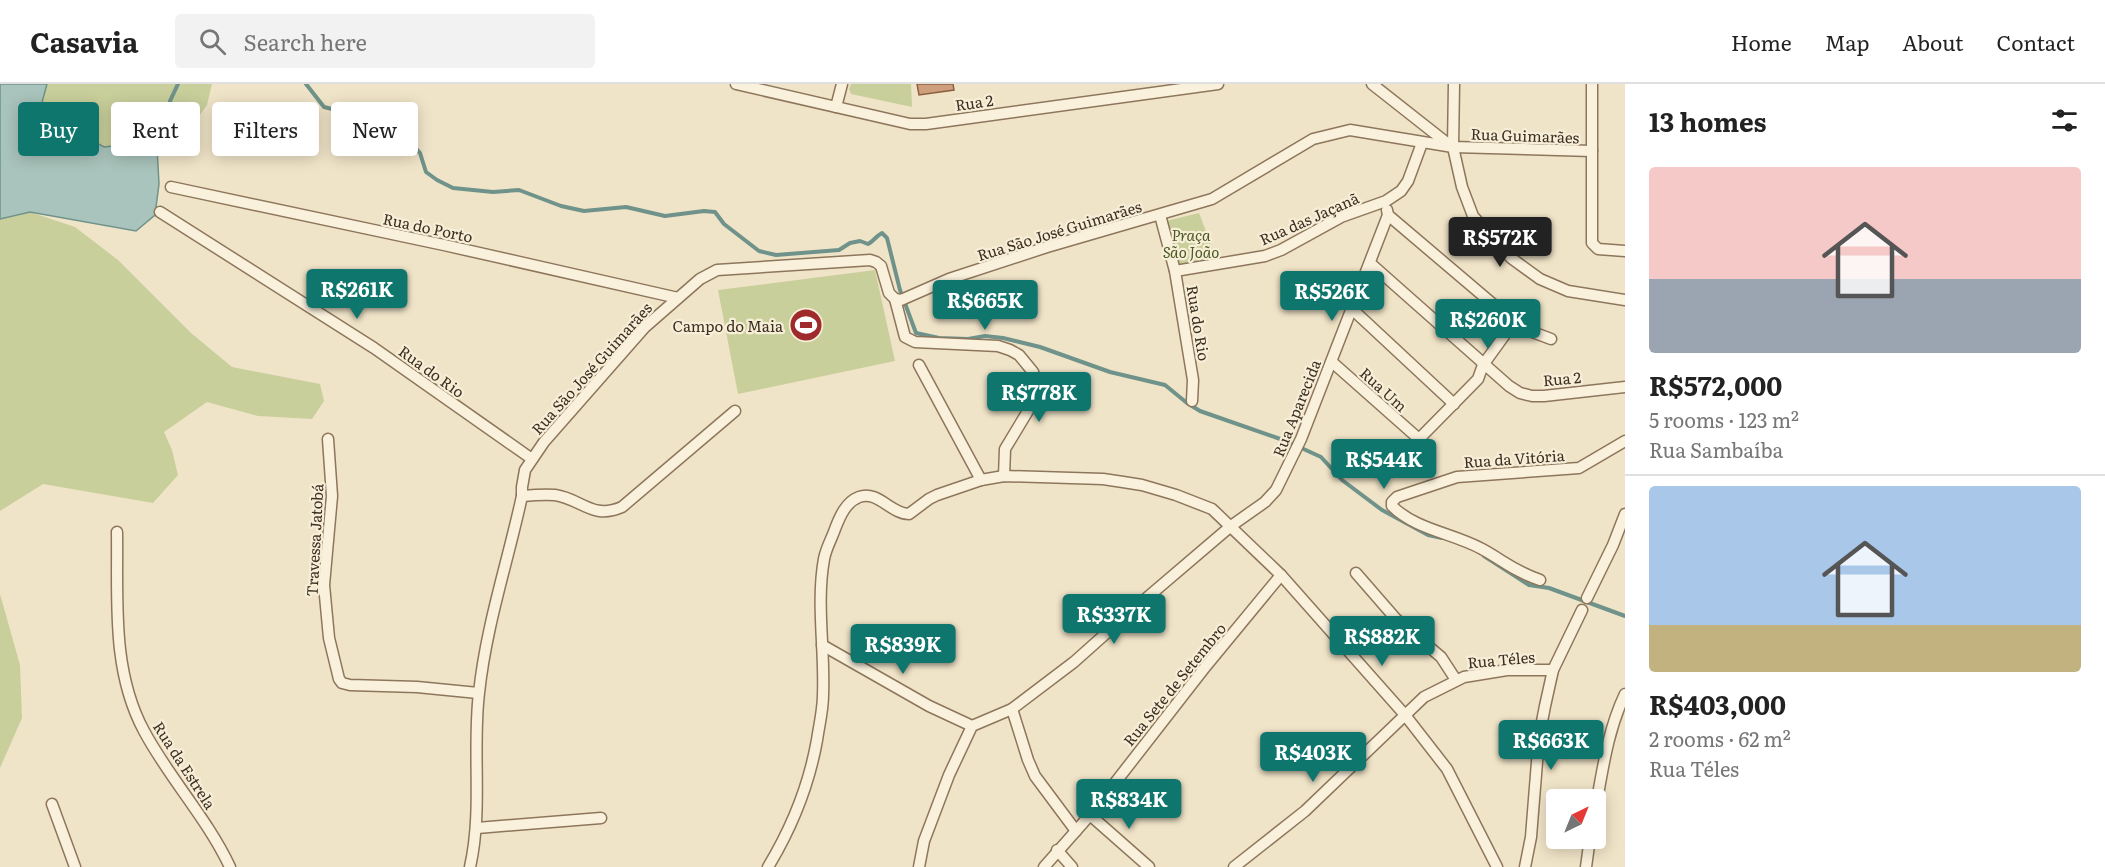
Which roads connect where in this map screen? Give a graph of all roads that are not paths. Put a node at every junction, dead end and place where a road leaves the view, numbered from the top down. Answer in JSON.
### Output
{"nodes":[{"id":1,"x":736,"y":84,"type":"edge"},
{"id":2,"x":842,"y":84,"type":"edge"},
{"id":3,"x":1218,"y":84,"type":"edge"},
{"id":4,"x":1372,"y":84,"type":"edge"},
{"id":5,"x":1454,"y":84,"type":"edge"},
{"id":6,"x":1592,"y":84,"type":"edge"},
{"id":7,"x":836,"y":107,"type":"junction"},
{"id":8,"x":1422,"y":143,"type":"junction"},
{"id":9,"x":1453,"y":147,"type":"junction"},
{"id":10,"x":1592,"y":152,"type":"junction"},
{"id":11,"x":171,"y":187,"type":"dead end"},
{"id":12,"x":1386,"y":201,"type":"junction"},
{"id":13,"x":160,"y":213,"type":"dead end"},
{"id":14,"x":1160,"y":215,"type":"junction"},
{"id":15,"x":1388,"y":215,"type":"junction"},
{"id":16,"x":1625,"y":251,"type":"edge"},
{"id":17,"x":1370,"y":263,"type":"junction"},
{"id":18,"x":1175,"y":271,"type":"junction"},
{"id":19,"x":678,"y":298,"type":"junction"},
{"id":20,"x":902,"y":298,"type":"junction"},
{"id":21,"x":1625,"y":300,"type":"edge"},
{"id":22,"x":1352,"y":309,"type":"junction"},
{"id":23,"x":1514,"y":322,"type":"junction"},
{"id":24,"x":1551,"y":339,"type":"dead end"},
{"id":25,"x":1332,"y":362,"type":"junction"},
{"id":26,"x":919,"y":365,"type":"dead end"},
{"id":27,"x":1483,"y":365,"type":"junction"},
{"id":28,"x":1625,"y":387,"type":"edge"},
{"id":29,"x":1192,"y":401,"type":"dead end"},
{"id":30,"x":1454,"y":405,"type":"junction"},
{"id":31,"x":735,"y":411,"type":"dead end"},
{"id":32,"x":328,"y":439,"type":"dead end"},
{"id":33,"x":1625,"y":441,"type":"edge"},
{"id":34,"x":532,"y":459,"type":"junction"},
{"id":35,"x":1004,"y":476,"type":"junction"},
{"id":36,"x":981,"y":480,"type":"junction"},
{"id":37,"x":522,"y":496,"type":"junction"},
{"id":38,"x":1625,"y":514,"type":"edge"},
{"id":39,"x":1231,"y":526,"type":"junction"},
{"id":40,"x":117,"y":532,"type":"dead end"},
{"id":41,"x":1356,"y":573,"type":"dead end"},
{"id":42,"x":1281,"y":575,"type":"junction"},
{"id":43,"x":1540,"y":580,"type":"dead end"},
{"id":44,"x":1587,"y":598,"type":"dead end"},
{"id":45,"x":1582,"y":610,"type":"dead end"},
{"id":46,"x":822,"y":645,"type":"junction"},
{"id":47,"x":1553,"y":670,"type":"junction"},
{"id":48,"x":1456,"y":680,"type":"junction"},
{"id":49,"x":478,"y":693,"type":"junction"},
{"id":50,"x":1625,"y":694,"type":"edge"},
{"id":51,"x":1012,"y":709,"type":"junction"},
{"id":52,"x":1405,"y":715,"type":"junction"},
{"id":53,"x":972,"y":726,"type":"junction"},
{"id":54,"x":1599,"y":789,"type":"edge"},
{"id":55,"x":52,"y":804,"type":"dead end"},
{"id":56,"x":1090,"y":815,"type":"junction"},
{"id":57,"x":601,"y":818,"type":"dead end"},
{"id":58,"x":477,"y":828,"type":"junction"},
{"id":59,"x":1076,"y":831,"type":"junction"},
{"id":60,"x":1588,"y":849,"type":"edge"},
{"id":61,"x":1057,"y":850,"type":"junction"},
{"id":62,"x":75,"y":867,"type":"edge"},
{"id":63,"x":230,"y":867,"type":"edge"},
{"id":64,"x":470,"y":867,"type":"edge"},
{"id":65,"x":768,"y":867,"type":"edge"},
{"id":66,"x":918,"y":867,"type":"edge"},
{"id":67,"x":1044,"y":867,"type":"edge"},
{"id":68,"x":1072,"y":867,"type":"edge"},
{"id":69,"x":1149,"y":867,"type":"edge"},
{"id":70,"x":1234,"y":867,"type":"edge"},
{"id":71,"x":1497,"y":867,"type":"edge"},
{"id":72,"x":1525,"y":867,"type":"edge"},
{"id":73,"x":1586,"y":867,"type":"edge"}],
"edges":[{"from":1,"to":7,"type":"street","name":"Rua 2"},
{"from":2,"to":7,"type":"street"},
{"from":3,"to":7,"type":"street","name":"Rua 2"},
{"from":4,"to":9,"type":"street","name":"Rua Guimarães"},
{"from":5,"to":9,"type":"street"},
{"from":6,"to":10,"type":"street"},
{"from":8,"to":9,"type":"street","name":"Rua São José Guimarães"},
{"from":8,"to":12,"type":"street","name":"Rua das Jaçanã"},
{"from":8,"to":14,"type":"street","name":"Rua São José Guimarães"},
{"from":9,"to":10,"type":"street","name":"Rua Guimarães"},
{"from":9,"to":21,"type":"street"},
{"from":10,"to":16,"type":"street"},
{"from":11,"to":19,"type":"street","name":"Rua do Porto"},
{"from":12,"to":15,"type":"street"},
{"from":12,"to":18,"type":"street","name":"Rua das Jaçanã"},
{"from":13,"to":34,"type":"street","name":"Rua do Rio"},
{"from":14,"to":18,"type":"street","name":"Rua do Rio"},
{"from":14,"to":20,"type":"street","name":"Rua São José Guimarães"},
{"from":15,"to":17,"type":"street","name":"Rua Aparecida"},
{"from":15,"to":23,"type":"street"},
{"from":17,"to":22,"type":"street","name":"Rua Aparecida"},
{"from":17,"to":27,"type":"street","name":"Rua 2"},
{"from":18,"to":29,"type":"street","name":"Rua do Rio"},
{"from":19,"to":20,"type":"street","name":"Rua São José Guimarães"},
{"from":19,"to":34,"type":"street","name":"Rua São José Guimarães"},
{"from":20,"to":35,"type":"street"},
{"from":22,"to":25,"type":"street","name":"Rua Aparecida"},
{"from":22,"to":30,"type":"street"},
{"from":23,"to":24,"type":"street"},
{"from":23,"to":27,"type":"street"},
{"from":25,"to":30,"type":"street","name":"Rua Um"},
{"from":25,"to":39,"type":"street","name":"Rua Aparecida"},
{"from":26,"to":36,"type":"street"},
{"from":27,"to":28,"type":"street","name":"Rua 2"},
{"from":27,"to":30,"type":"street"},
{"from":31,"to":37,"type":"street"},
{"from":32,"to":49,"type":"street","name":"Travessa Jatobá"},
{"from":33,"to":43,"type":"street","name":"Rua da Vitória"},
{"from":34,"to":37,"type":"street","name":"Rua São José Guimarães"},
{"from":35,"to":36,"type":"street"},
{"from":35,"to":39,"type":"street"},
{"from":36,"to":46,"type":"street"},
{"from":37,"to":49,"type":"street","name":"Rua São José Guimarães"},
{"from":38,"to":44,"type":"street"},
{"from":39,"to":42,"type":"street"},
{"from":39,"to":51,"type":"street","name":"Rua Aparecida"},
{"from":40,"to":63,"type":"street","name":"Rua da Estrela"},
{"from":41,"to":48,"type":"street"},
{"from":42,"to":52,"type":"street"},
{"from":42,"to":56,"type":"street","name":"Rua Sete de Setembro"},
{"from":45,"to":47,"type":"street"},
{"from":46,"to":53,"type":"street"},
{"from":46,"to":65,"type":"street"},
{"from":47,"to":48,"type":"street","name":"Rua Téles"},
{"from":47,"to":72,"type":"street"},
{"from":48,"to":52,"type":"street","name":"Rua Téles"},
{"from":49,"to":58,"type":"street","name":"Rua São José Guimarães"},
{"from":50,"to":54,"type":"street"},
{"from":51,"to":53,"type":"street","name":"Rua Aparecida"},
{"from":51,"to":59,"type":"street"},
{"from":52,"to":70,"type":"street","name":"Rua Téles"},
{"from":52,"to":71,"type":"street"},
{"from":53,"to":66,"type":"street"},
{"from":55,"to":62,"type":"street"},
{"from":56,"to":59,"type":"street","name":"Rua Sete de Setembro"},
{"from":56,"to":69,"type":"street"},
{"from":57,"to":58,"type":"street"},
{"from":58,"to":64,"type":"street","name":"Rua São José Guimarães"},
{"from":59,"to":61,"type":"street","name":"Rua Sete de Setembro"},
{"from":60,"to":73,"type":"street"},
{"from":61,"to":67,"type":"street","name":"Rua Sete de Setembro"},
{"from":61,"to":68,"type":"street"}]}
